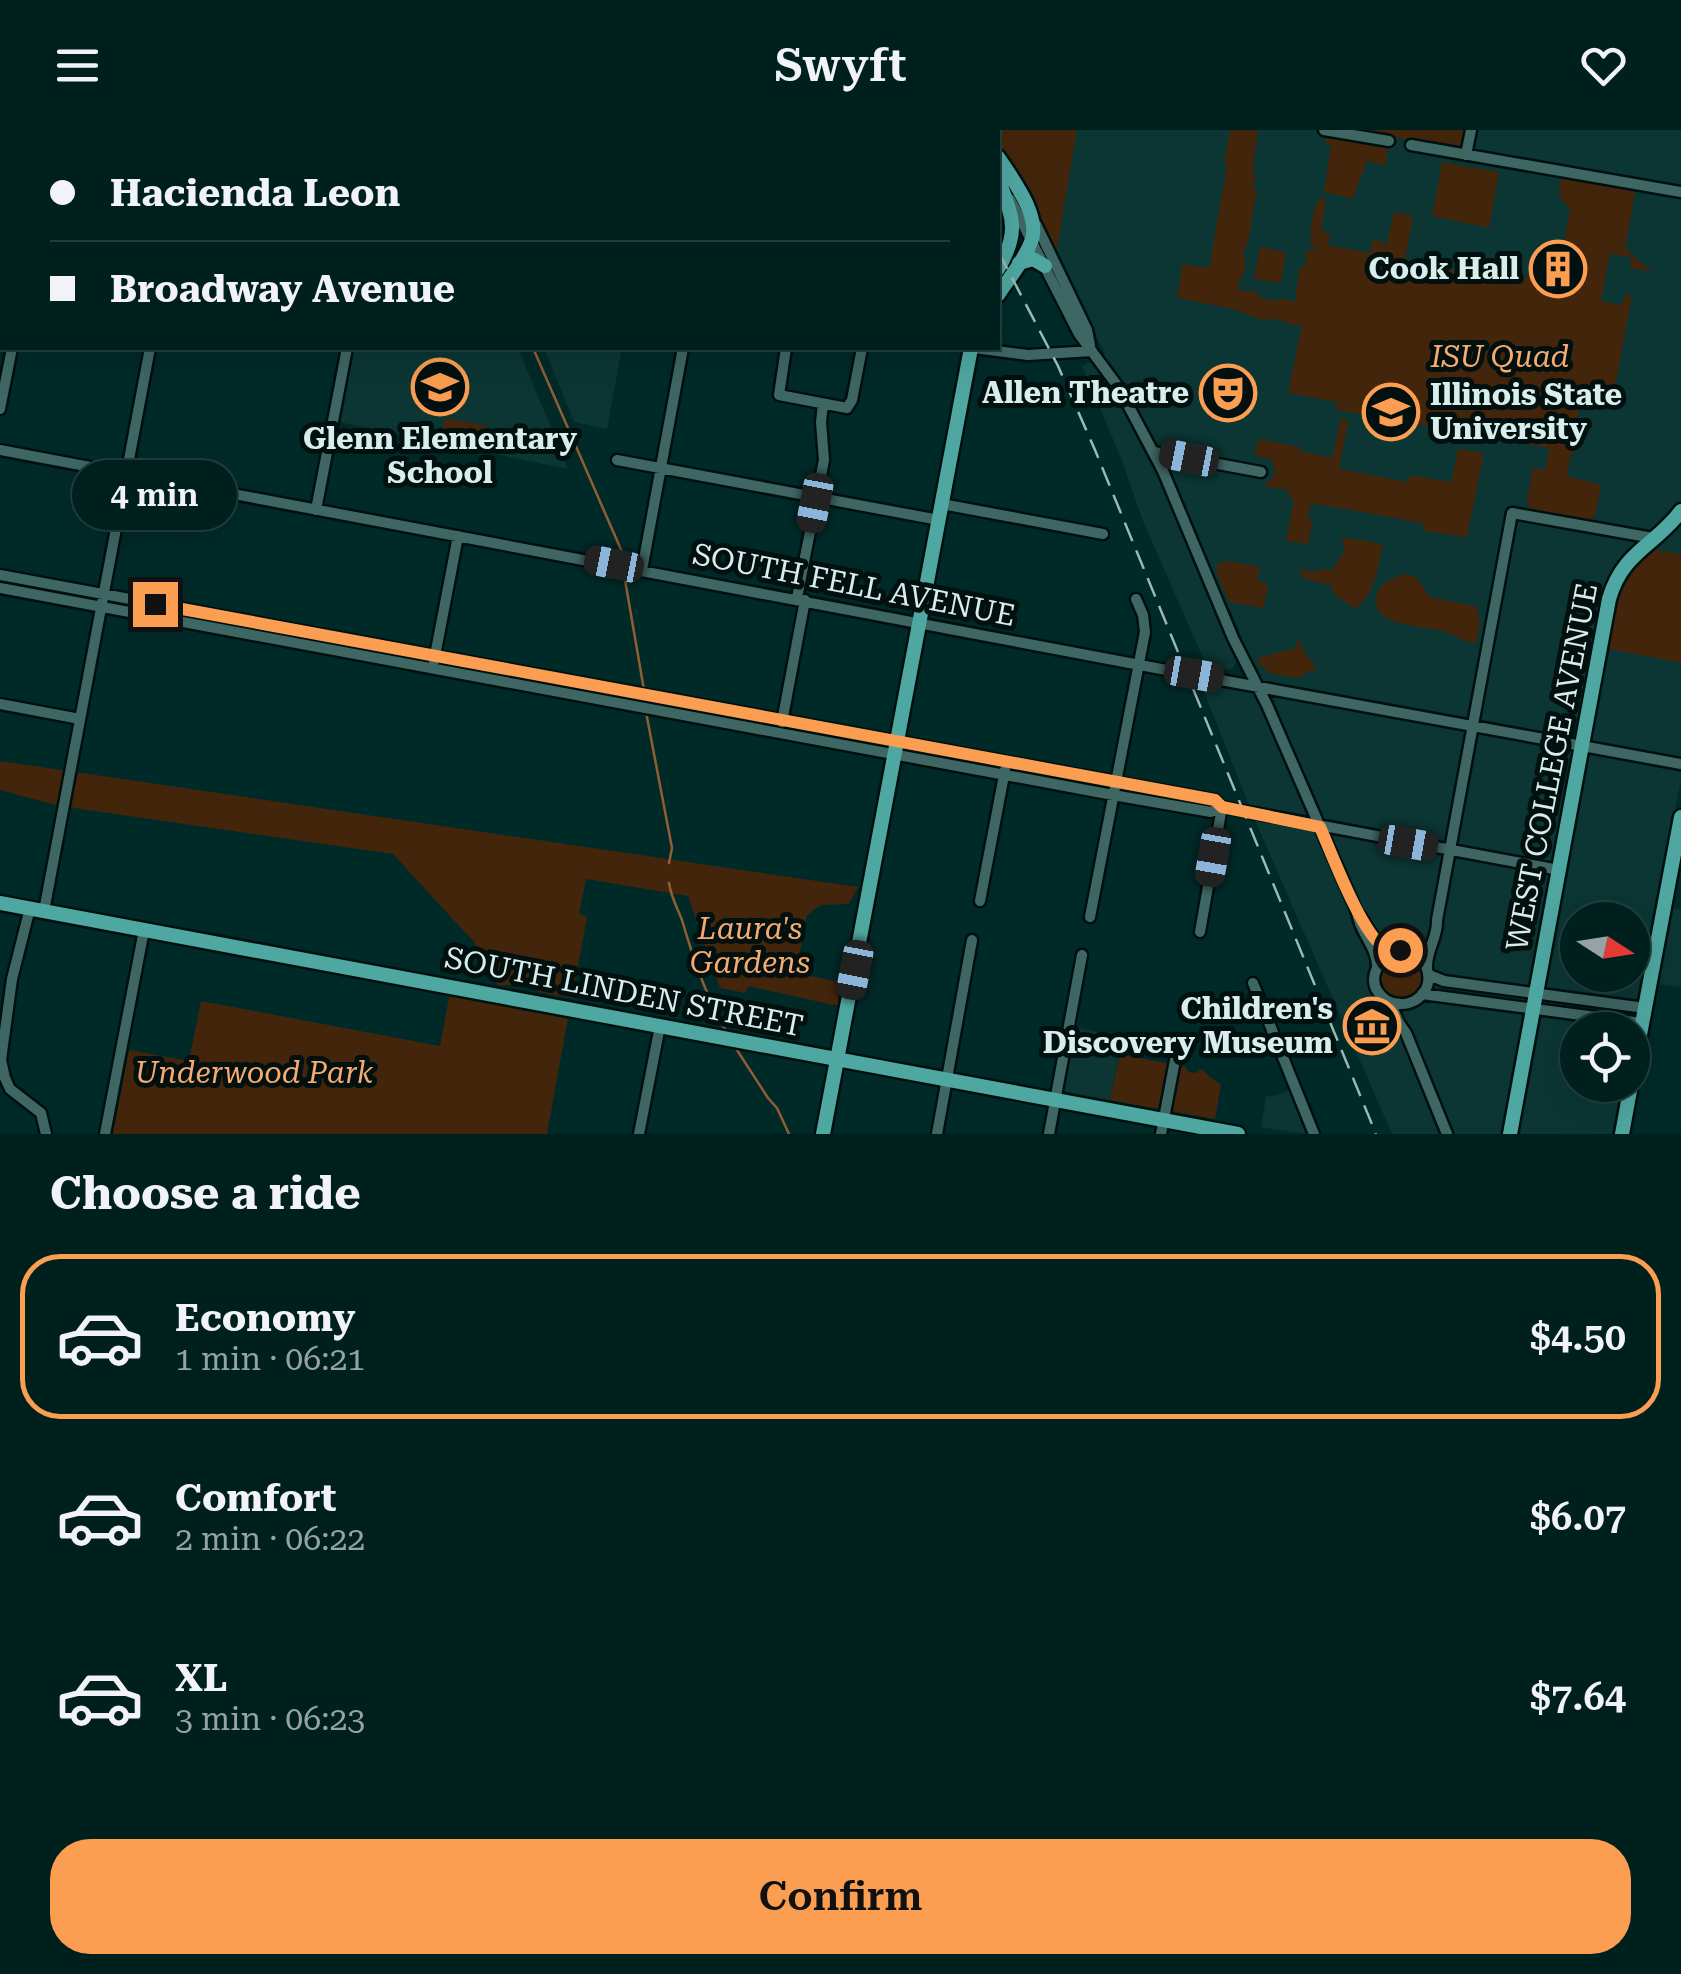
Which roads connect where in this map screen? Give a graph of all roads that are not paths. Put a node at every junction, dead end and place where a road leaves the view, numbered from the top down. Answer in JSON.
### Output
{"nodes":[{"id":1,"x":1324,"y":130,"type":"edge"},
{"id":2,"x":1471,"y":130,"type":"edge"},
{"id":3,"x":1389,"y":142,"type":"dead end"},
{"id":4,"x":1411,"y":146,"type":"dead end"},
{"id":5,"x":1466,"y":155,"type":"junction"},
{"id":6,"x":1000,"y":160,"type":"edge"},
{"id":7,"x":1000,"y":182,"type":"edge"},
{"id":8,"x":1000,"y":184,"type":"edge"},
{"id":9,"x":1681,"y":192,"type":"edge"},
{"id":10,"x":1034,"y":219,"type":"junction"},
{"id":11,"x":1032,"y":240,"type":"junction"},
{"id":12,"x":1018,"y":263,"type":"junction"},
{"id":13,"x":1000,"y":266,"type":"edge"},
{"id":14,"x":1045,"y":266,"type":"junction"},
{"id":15,"x":1000,"y":292,"type":"edge"},
{"id":16,"x":12,"y":350,"type":"edge"},
{"id":17,"x":150,"y":350,"type":"edge"},
{"id":18,"x":347,"y":350,"type":"edge"},
{"id":19,"x":683,"y":350,"type":"edge"},
{"id":20,"x":786,"y":350,"type":"edge"},
{"id":21,"x":862,"y":350,"type":"edge"},
{"id":22,"x":972,"y":350,"type":"edge"},
{"id":23,"x":988,"y":350,"type":"edge"},
{"id":24,"x":1092,"y":350,"type":"junction"},
{"id":25,"x":823,"y":404,"type":"junction"},
{"id":26,"x":0,"y":410,"type":"edge"},
{"id":27,"x":0,"y":450,"type":"edge"},
{"id":28,"x":1154,"y":452,"type":"junction"},
{"id":29,"x":617,"y":460,"type":"dead end"},
{"id":30,"x":662,"y":468,"type":"junction"},
{"id":31,"x":1261,"y":472,"type":"dead end"},
{"id":32,"x":126,"y":474,"type":"junction"},
{"id":33,"x":816,"y":496,"type":"junction"},
{"id":34,"x":942,"y":504,"type":"junction"},
{"id":35,"x":316,"y":510,"type":"junction"},
{"id":36,"x":1681,"y":511,"type":"edge"},
{"id":37,"x":939,"y":520,"type":"junction"},
{"id":38,"x":1104,"y":534,"type":"dead end"},
{"id":39,"x":458,"y":536,"type":"junction"},
{"id":40,"x":1653,"y":538,"type":"junction"},
{"id":41,"x":638,"y":569,"type":"junction"},
{"id":42,"x":0,"y":574,"type":"edge"},
{"id":43,"x":0,"y":588,"type":"edge"},
{"id":44,"x":801,"y":599,"type":"junction"},
{"id":45,"x":1136,"y":599,"type":"dead end"},
{"id":46,"x":102,"y":600,"type":"junction"},
{"id":47,"x":920,"y":622,"type":"junction"},
{"id":48,"x":434,"y":662,"type":"junction"},
{"id":49,"x":1138,"y":664,"type":"junction"},
{"id":50,"x":1256,"y":686,"type":"junction"},
{"id":51,"x":622,"y":690,"type":"junction"},
{"id":52,"x":668,"y":698,"type":"junction"},
{"id":53,"x":615,"y":702,"type":"junction"},
{"id":54,"x":0,"y":704,"type":"edge"},
{"id":55,"x":667,"y":712,"type":"junction"},
{"id":56,"x":80,"y":719,"type":"junction"},
{"id":57,"x":783,"y":720,"type":"junction"},
{"id":58,"x":1473,"y":724,"type":"junction"},
{"id":59,"x":777,"y":732,"type":"junction"},
{"id":60,"x":1582,"y":744,"type":"junction"},
{"id":61,"x":897,"y":748,"type":"junction"},
{"id":62,"x":1006,"y":762,"type":"junction"},
{"id":63,"x":1681,"y":764,"type":"edge"},
{"id":64,"x":1004,"y":774,"type":"junction"},
{"id":65,"x":1116,"y":782,"type":"junction"},
{"id":66,"x":1113,"y":795,"type":"junction"},
{"id":67,"x":1222,"y":807,"type":"junction"},
{"id":68,"x":1681,"y":816,"type":"edge"},
{"id":69,"x":1320,"y":827,"type":"junction"},
{"id":70,"x":1450,"y":851,"type":"junction"},
{"id":71,"x":1559,"y":870,"type":"junction"},
{"id":72,"x":980,"y":901,"type":"dead end"},
{"id":73,"x":0,"y":903,"type":"edge"},
{"id":74,"x":37,"y":910,"type":"junction"},
{"id":75,"x":1357,"y":912,"type":"junction"},
{"id":76,"x":1090,"y":917,"type":"dead end"},
{"id":77,"x":1437,"y":920,"type":"junction"},
{"id":78,"x":144,"y":930,"type":"junction"},
{"id":79,"x":1200,"y":932,"type":"dead end"},
{"id":80,"x":972,"y":940,"type":"dead end"},
{"id":81,"x":1394,"y":950,"type":"junction"},
{"id":82,"x":1408,"y":952,"type":"junction"},
{"id":83,"x":1082,"y":955,"type":"dead end"},
{"id":84,"x":1377,"y":966,"type":"junction"},
{"id":85,"x":1428,"y":972,"type":"junction"},
{"id":86,"x":1252,"y":984,"type":"dead end"},
{"id":87,"x":1422,"y":994,"type":"junction"},
{"id":88,"x":1535,"y":1000,"type":"junction"},
{"id":89,"x":1390,"y":1002,"type":"junction"},
{"id":90,"x":1409,"y":1003,"type":"junction"},
{"id":91,"x":1622,"y":1012,"type":"edge"},
{"id":92,"x":1645,"y":1012,"type":"edge"},
{"id":93,"x":660,"y":1026,"type":"junction"},
{"id":94,"x":1406,"y":1033,"type":"junction"},
{"id":95,"x":1176,"y":1056,"type":"dead end"},
{"id":96,"x":838,"y":1060,"type":"junction"},
{"id":97,"x":946,"y":1080,"type":"junction"},
{"id":98,"x":5,"y":1092,"type":"edge"},
{"id":99,"x":1055,"y":1100,"type":"junction"},
{"id":100,"x":1628,"y":1102,"type":"edge"},
{"id":101,"x":1163,"y":1127,"type":"edge"},
{"id":102,"x":46,"y":1134,"type":"edge"},
{"id":103,"x":105,"y":1134,"type":"edge"},
{"id":104,"x":638,"y":1134,"type":"edge"},
{"id":105,"x":823,"y":1134,"type":"edge"},
{"id":106,"x":938,"y":1134,"type":"edge"},
{"id":107,"x":1049,"y":1134,"type":"edge"},
{"id":108,"x":1238,"y":1134,"type":"edge"},
{"id":109,"x":1314,"y":1134,"type":"edge"},
{"id":110,"x":1446,"y":1134,"type":"edge"},
{"id":111,"x":1510,"y":1134,"type":"edge"},
{"id":112,"x":1622,"y":1134,"type":"edge"}],
"edges":[{"from":1,"to":3,"type":"street"},
{"from":2,"to":5,"type":"street"},
{"from":4,"to":5,"type":"street"},
{"from":5,"to":9,"type":"street"},
{"from":6,"to":10,"type":"main road"},
{"from":7,"to":11,"type":"street"},
{"from":8,"to":13,"type":"main road"},
{"from":10,"to":11,"type":"main road"},
{"from":10,"to":24,"type":"street"},
{"from":11,"to":12,"type":"main road"},
{"from":11,"to":14,"type":"street"},
{"from":12,"to":14,"type":"main road"},
{"from":12,"to":15,"type":"main road"},
{"from":14,"to":24,"type":"street"},
{"from":16,"to":26,"type":"street"},
{"from":17,"to":32,"type":"street"},
{"from":18,"to":35,"type":"street"},
{"from":19,"to":30,"type":"street"},
{"from":20,"to":25,"type":"street"},
{"from":21,"to":25,"type":"street"},
{"from":22,"to":34,"type":"main road"},
{"from":23,"to":24,"type":"street"},
{"from":24,"to":28,"type":"street"},
{"from":25,"to":33,"type":"street"},
{"from":27,"to":32,"type":"street","name":"SOUTH FELL AVENUE"},
{"from":28,"to":31,"type":"street"},
{"from":28,"to":50,"type":"street"},
{"from":29,"to":30,"type":"street"},
{"from":30,"to":33,"type":"street"},
{"from":30,"to":41,"type":"street"},
{"from":32,"to":35,"type":"street","name":"SOUTH FELL AVENUE"},
{"from":32,"to":46,"type":"street"},
{"from":33,"to":37,"type":"street"},
{"from":33,"to":44,"type":"street"},
{"from":34,"to":37,"type":"main road"},
{"from":34,"to":38,"type":"street"},
{"from":35,"to":39,"type":"street","name":"SOUTH FELL AVENUE"},
{"from":36,"to":40,"type":"main road","name":"WEST COLLEGE AVENUE"},
{"from":37,"to":47,"type":"main road"},
{"from":39,"to":41,"type":"street","name":"SOUTH FELL AVENUE"},
{"from":39,"to":48,"type":"street"},
{"from":40,"to":58,"type":"street"},
{"from":40,"to":60,"type":"main road","name":"WEST COLLEGE AVENUE"},
{"from":41,"to":44,"type":"street","name":"SOUTH FELL AVENUE"},
{"from":42,"to":46,"type":"street"},
{"from":43,"to":46,"type":"street"},
{"from":44,"to":47,"type":"street","name":"SOUTH FELL AVENUE"},
{"from":44,"to":57,"type":"street"},
{"from":45,"to":49,"type":"street"},
{"from":46,"to":48,"type":"street"},
{"from":46,"to":56,"type":"street"},
{"from":47,"to":49,"type":"street","name":"SOUTH FELL AVENUE"},
{"from":47,"to":61,"type":"main road"},
{"from":48,"to":51,"type":"street"},
{"from":48,"to":53,"type":"street"},
{"from":49,"to":50,"type":"street","name":"SOUTH FELL AVENUE"},
{"from":49,"to":65,"type":"street"},
{"from":50,"to":58,"type":"street","name":"SOUTH FELL AVENUE"},
{"from":50,"to":69,"type":"street"},
{"from":51,"to":52,"type":"street"},
{"from":51,"to":53,"type":"street"},
{"from":52,"to":55,"type":"street"},
{"from":52,"to":57,"type":"street"},
{"from":53,"to":55,"type":"street"},
{"from":54,"to":56,"type":"street"},
{"from":55,"to":59,"type":"street"},
{"from":56,"to":74,"type":"street"},
{"from":57,"to":59,"type":"street"},
{"from":57,"to":61,"type":"street"},
{"from":58,"to":60,"type":"street","name":"SOUTH FELL AVENUE"},
{"from":58,"to":70,"type":"street"},
{"from":59,"to":61,"type":"street"},
{"from":60,"to":63,"type":"street","name":"SOUTH FELL AVENUE"},
{"from":60,"to":71,"type":"main road","name":"WEST COLLEGE AVENUE"},
{"from":61,"to":62,"type":"street"},
{"from":61,"to":64,"type":"street"},
{"from":61,"to":96,"type":"main road"},
{"from":62,"to":64,"type":"street"},
{"from":62,"to":65,"type":"street"},
{"from":64,"to":66,"type":"street"},
{"from":64,"to":72,"type":"street"},
{"from":65,"to":66,"type":"street"},
{"from":65,"to":67,"type":"street"},
{"from":66,"to":67,"type":"street"},
{"from":66,"to":76,"type":"street"},
{"from":67,"to":69,"type":"street"},
{"from":67,"to":79,"type":"street"},
{"from":68,"to":92,"type":"main road"},
{"from":69,"to":70,"type":"street"},
{"from":69,"to":75,"type":"street"},
{"from":70,"to":71,"type":"street"},
{"from":70,"to":77,"type":"street"},
{"from":71,"to":88,"type":"main road","name":"WEST COLLEGE AVENUE"},
{"from":73,"to":74,"type":"main road","name":"SOUTH LINDEN STREET"},
{"from":74,"to":78,"type":"main road","name":"SOUTH LINDEN STREET"},
{"from":74,"to":98,"type":"street"},
{"from":75,"to":81,"type":"street"},
{"from":75,"to":84,"type":"street"},
{"from":77,"to":82,"type":"street"},
{"from":77,"to":85,"type":"street"},
{"from":78,"to":93,"type":"main road","name":"SOUTH LINDEN STREET"},
{"from":78,"to":103,"type":"street"},
{"from":80,"to":97,"type":"street"},
{"from":81,"to":82,"type":"street"},
{"from":81,"to":84,"type":"street"},
{"from":82,"to":85,"type":"street"},
{"from":83,"to":99,"type":"street"},
{"from":84,"to":89,"type":"street"},
{"from":85,"to":87,"type":"street"},
{"from":85,"to":88,"type":"street"},
{"from":86,"to":109,"type":"street"},
{"from":87,"to":88,"type":"street"},
{"from":87,"to":90,"type":"street"},
{"from":88,"to":91,"type":"street"},
{"from":88,"to":111,"type":"main road","name":"WEST COLLEGE AVENUE"},
{"from":89,"to":90,"type":"street"},
{"from":89,"to":94,"type":"street"},
{"from":90,"to":94,"type":"street"},
{"from":93,"to":96,"type":"main road","name":"SOUTH LINDEN STREET"},
{"from":93,"to":104,"type":"street"},
{"from":94,"to":110,"type":"street"},
{"from":95,"to":101,"type":"street"},
{"from":96,"to":97,"type":"main road","name":"SOUTH LINDEN STREET"},
{"from":96,"to":105,"type":"main road"},
{"from":97,"to":99,"type":"main road","name":"SOUTH LINDEN STREET"},
{"from":97,"to":106,"type":"street"},
{"from":98,"to":102,"type":"street"},
{"from":99,"to":101,"type":"main road","name":"SOUTH LINDEN STREET"},
{"from":99,"to":107,"type":"street"},
{"from":100,"to":112,"type":"main road"},
{"from":101,"to":108,"type":"main road","name":"SOUTH LINDEN STREET"}]}
